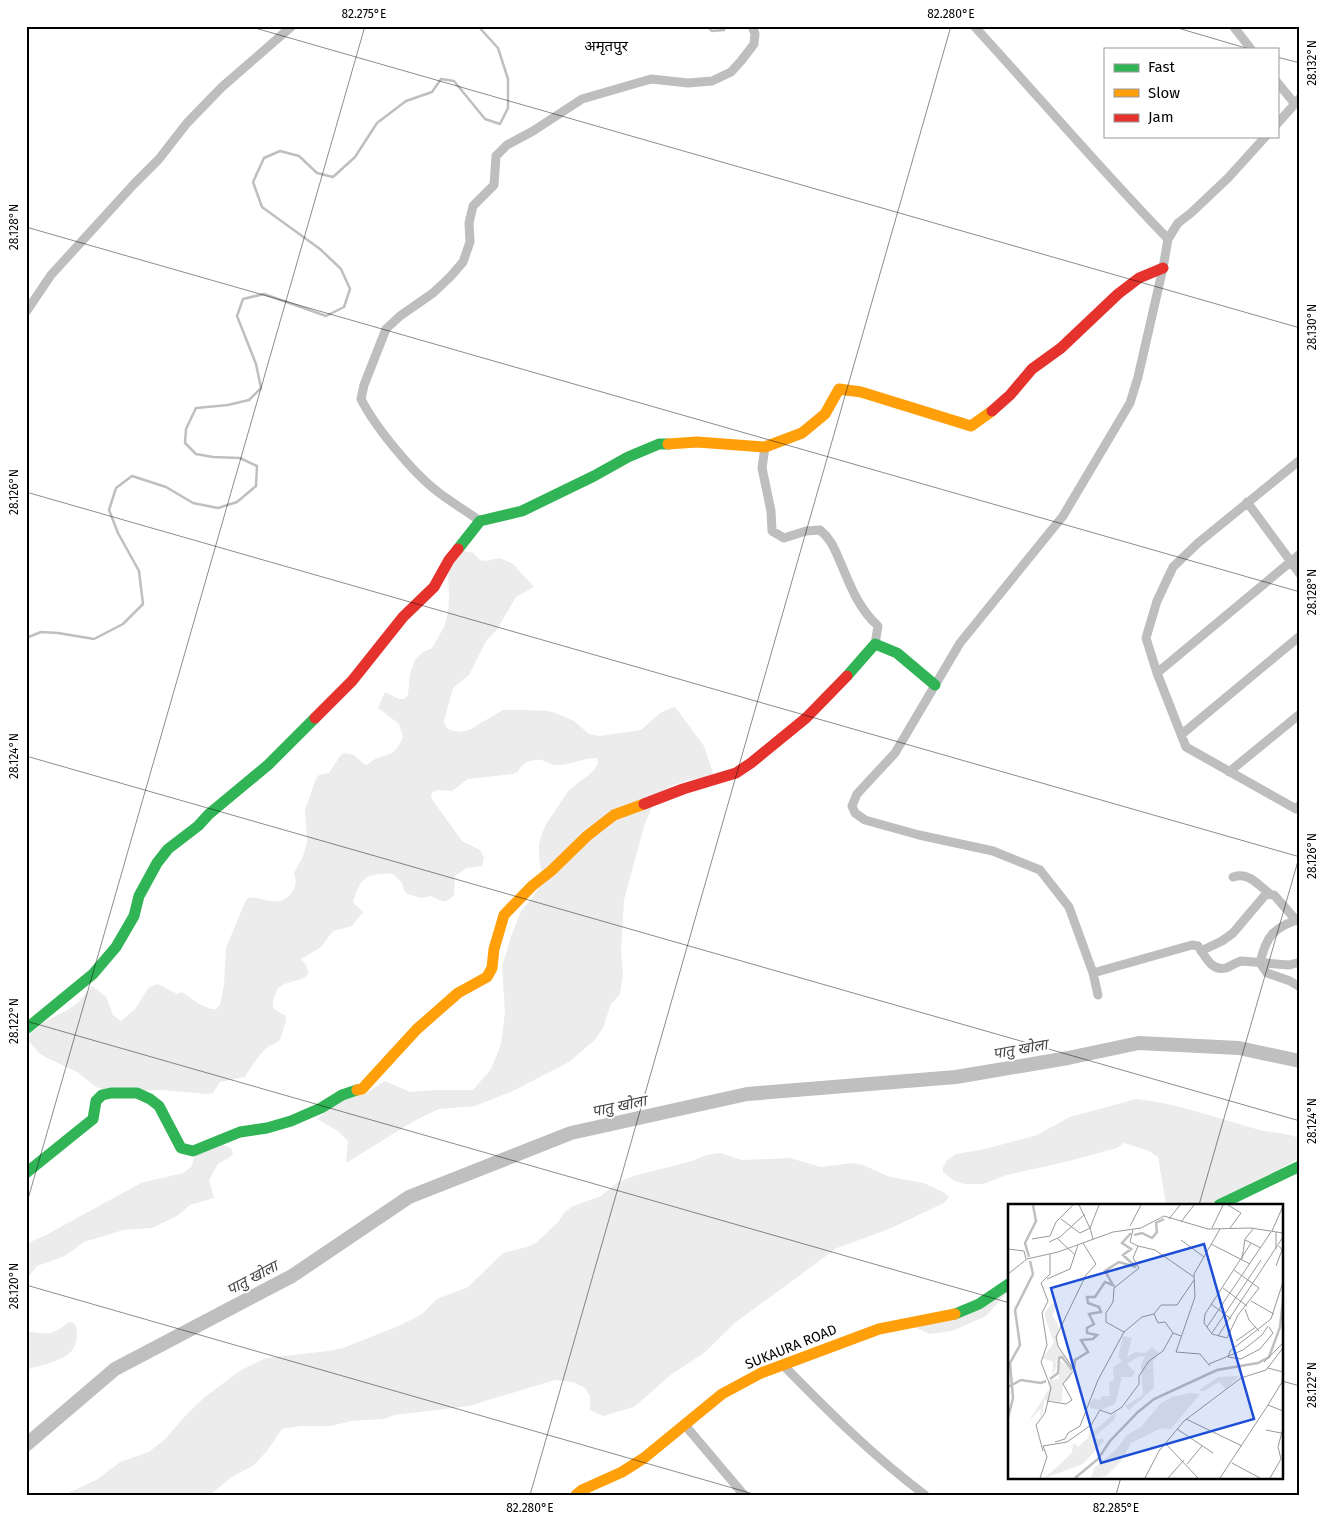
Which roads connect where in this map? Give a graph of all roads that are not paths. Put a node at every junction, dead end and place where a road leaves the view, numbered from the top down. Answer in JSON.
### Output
{"nodes":[{"id":1,"x":292,"y":26,"type":"edge"},
{"id":2,"x":752,"y":26,"type":"edge"},
{"id":3,"x":974,"y":26,"type":"edge"},
{"id":4,"x":1232,"y":26,"type":"edge"},
{"id":5,"x":1250,"y":48,"type":"edge"},
{"id":6,"x":1278,"y":83,"type":"edge"},
{"id":7,"x":1297,"y":101,"type":"edge"},
{"id":8,"x":1278,"y":123,"type":"edge"},
{"id":9,"x":1264,"y":138,"type":"edge"},
{"id":10,"x":1168,"y":239,"type":"junction"},
{"id":11,"x":1163,"y":268,"type":"junction"},
{"id":12,"x":26,"y":312,"type":"edge"},
{"id":13,"x":765,"y":448,"type":"junction"},
{"id":14,"x":1300,"y":460,"type":"edge"},
{"id":15,"x":1247,"y":502,"type":"junction"},
{"id":16,"x":480,"y":521,"type":"junction"},
{"id":17,"x":1300,"y":554,"type":"edge"},
{"id":18,"x":1291,"y":561,"type":"junction"},
{"id":19,"x":1300,"y":574,"type":"edge"},
{"id":20,"x":1300,"y":636,"type":"edge"},
{"id":21,"x":875,"y":644,"type":"junction"},
{"id":22,"x":1157,"y":673,"type":"junction"},
{"id":23,"x":935,"y":685,"type":"junction"},
{"id":24,"x":1300,"y":714,"type":"edge"},
{"id":25,"x":1182,"y":734,"type":"junction"},
{"id":26,"x":1229,"y":772,"type":"junction"},
{"id":27,"x":1300,"y":805,"type":"edge"},
{"id":28,"x":1233,"y":877,"type":"dead end"},
{"id":29,"x":1270,"y":894,"type":"junction"},
{"id":30,"x":1298,"y":920,"type":"edge"},
{"id":31,"x":1202,"y":951,"type":"junction"},
{"id":32,"x":1300,"y":962,"type":"edge"},
{"id":33,"x":1260,"y":963,"type":"junction"},
{"id":34,"x":1093,"y":973,"type":"junction"},
{"id":35,"x":1300,"y":987,"type":"edge"},
{"id":36,"x":1098,"y":995,"type":"dead end"},
{"id":37,"x":26,"y":1030,"type":"edge"},
{"id":38,"x":1300,"y":1166,"type":"edge"},
{"id":39,"x":26,"y":1173,"type":"edge"},
{"id":40,"x":1221,"y":1204,"type":"edge"},
{"id":41,"x":1008,"y":1284,"type":"edge"},
{"id":42,"x":783,"y":1365,"type":"junction"},
{"id":43,"x":684,"y":1424,"type":"junction"},
{"id":44,"x":576,"y":1495,"type":"edge"},
{"id":45,"x":744,"y":1495,"type":"edge"},
{"id":46,"x":925,"y":1495,"type":"edge"}],
"edges":[{"from":1,"to":12,"type":"street"},
{"from":2,"to":16,"type":"street"},
{"from":3,"to":10,"type":"street"},
{"from":4,"to":5,"type":"street"},
{"from":6,"to":7,"type":"street"},
{"from":7,"to":8,"type":"street"},
{"from":9,"to":10,"type":"street"},
{"from":10,"to":11,"type":"street"},
{"from":11,"to":13,"type":"street"},
{"from":11,"to":23,"type":"street"},
{"from":13,"to":16,"type":"street"},
{"from":13,"to":21,"type":"street"},
{"from":14,"to":15,"type":"street"},
{"from":15,"to":18,"type":"street"},
{"from":15,"to":22,"type":"street"},
{"from":16,"to":37,"type":"street"},
{"from":17,"to":18,"type":"street"},
{"from":18,"to":19,"type":"street"},
{"from":18,"to":22,"type":"street"},
{"from":20,"to":25,"type":"street"},
{"from":21,"to":23,"type":"street"},
{"from":21,"to":39,"type":"street"},
{"from":22,"to":25,"type":"street"},
{"from":23,"to":34,"type":"street"},
{"from":24,"to":26,"type":"street"},
{"from":25,"to":26,"type":"street"},
{"from":26,"to":27,"type":"street"},
{"from":28,"to":29,"type":"street"},
{"from":29,"to":30,"type":"street"},
{"from":29,"to":31,"type":"street"},
{"from":30,"to":33,"type":"street"},
{"from":31,"to":33,"type":"street"},
{"from":31,"to":34,"type":"street"},
{"from":32,"to":33,"type":"street"},
{"from":33,"to":35,"type":"street"},
{"from":34,"to":36,"type":"street"},
{"from":38,"to":40,"type":"street"},
{"from":41,"to":42,"type":"street","name":"SUKAURA ROAD"},
{"from":42,"to":43,"type":"street","name":"SUKAURA ROAD"},
{"from":42,"to":46,"type":"street"},
{"from":43,"to":44,"type":"street","name":"SUKAURA ROAD"},
{"from":43,"to":45,"type":"street"}]}
